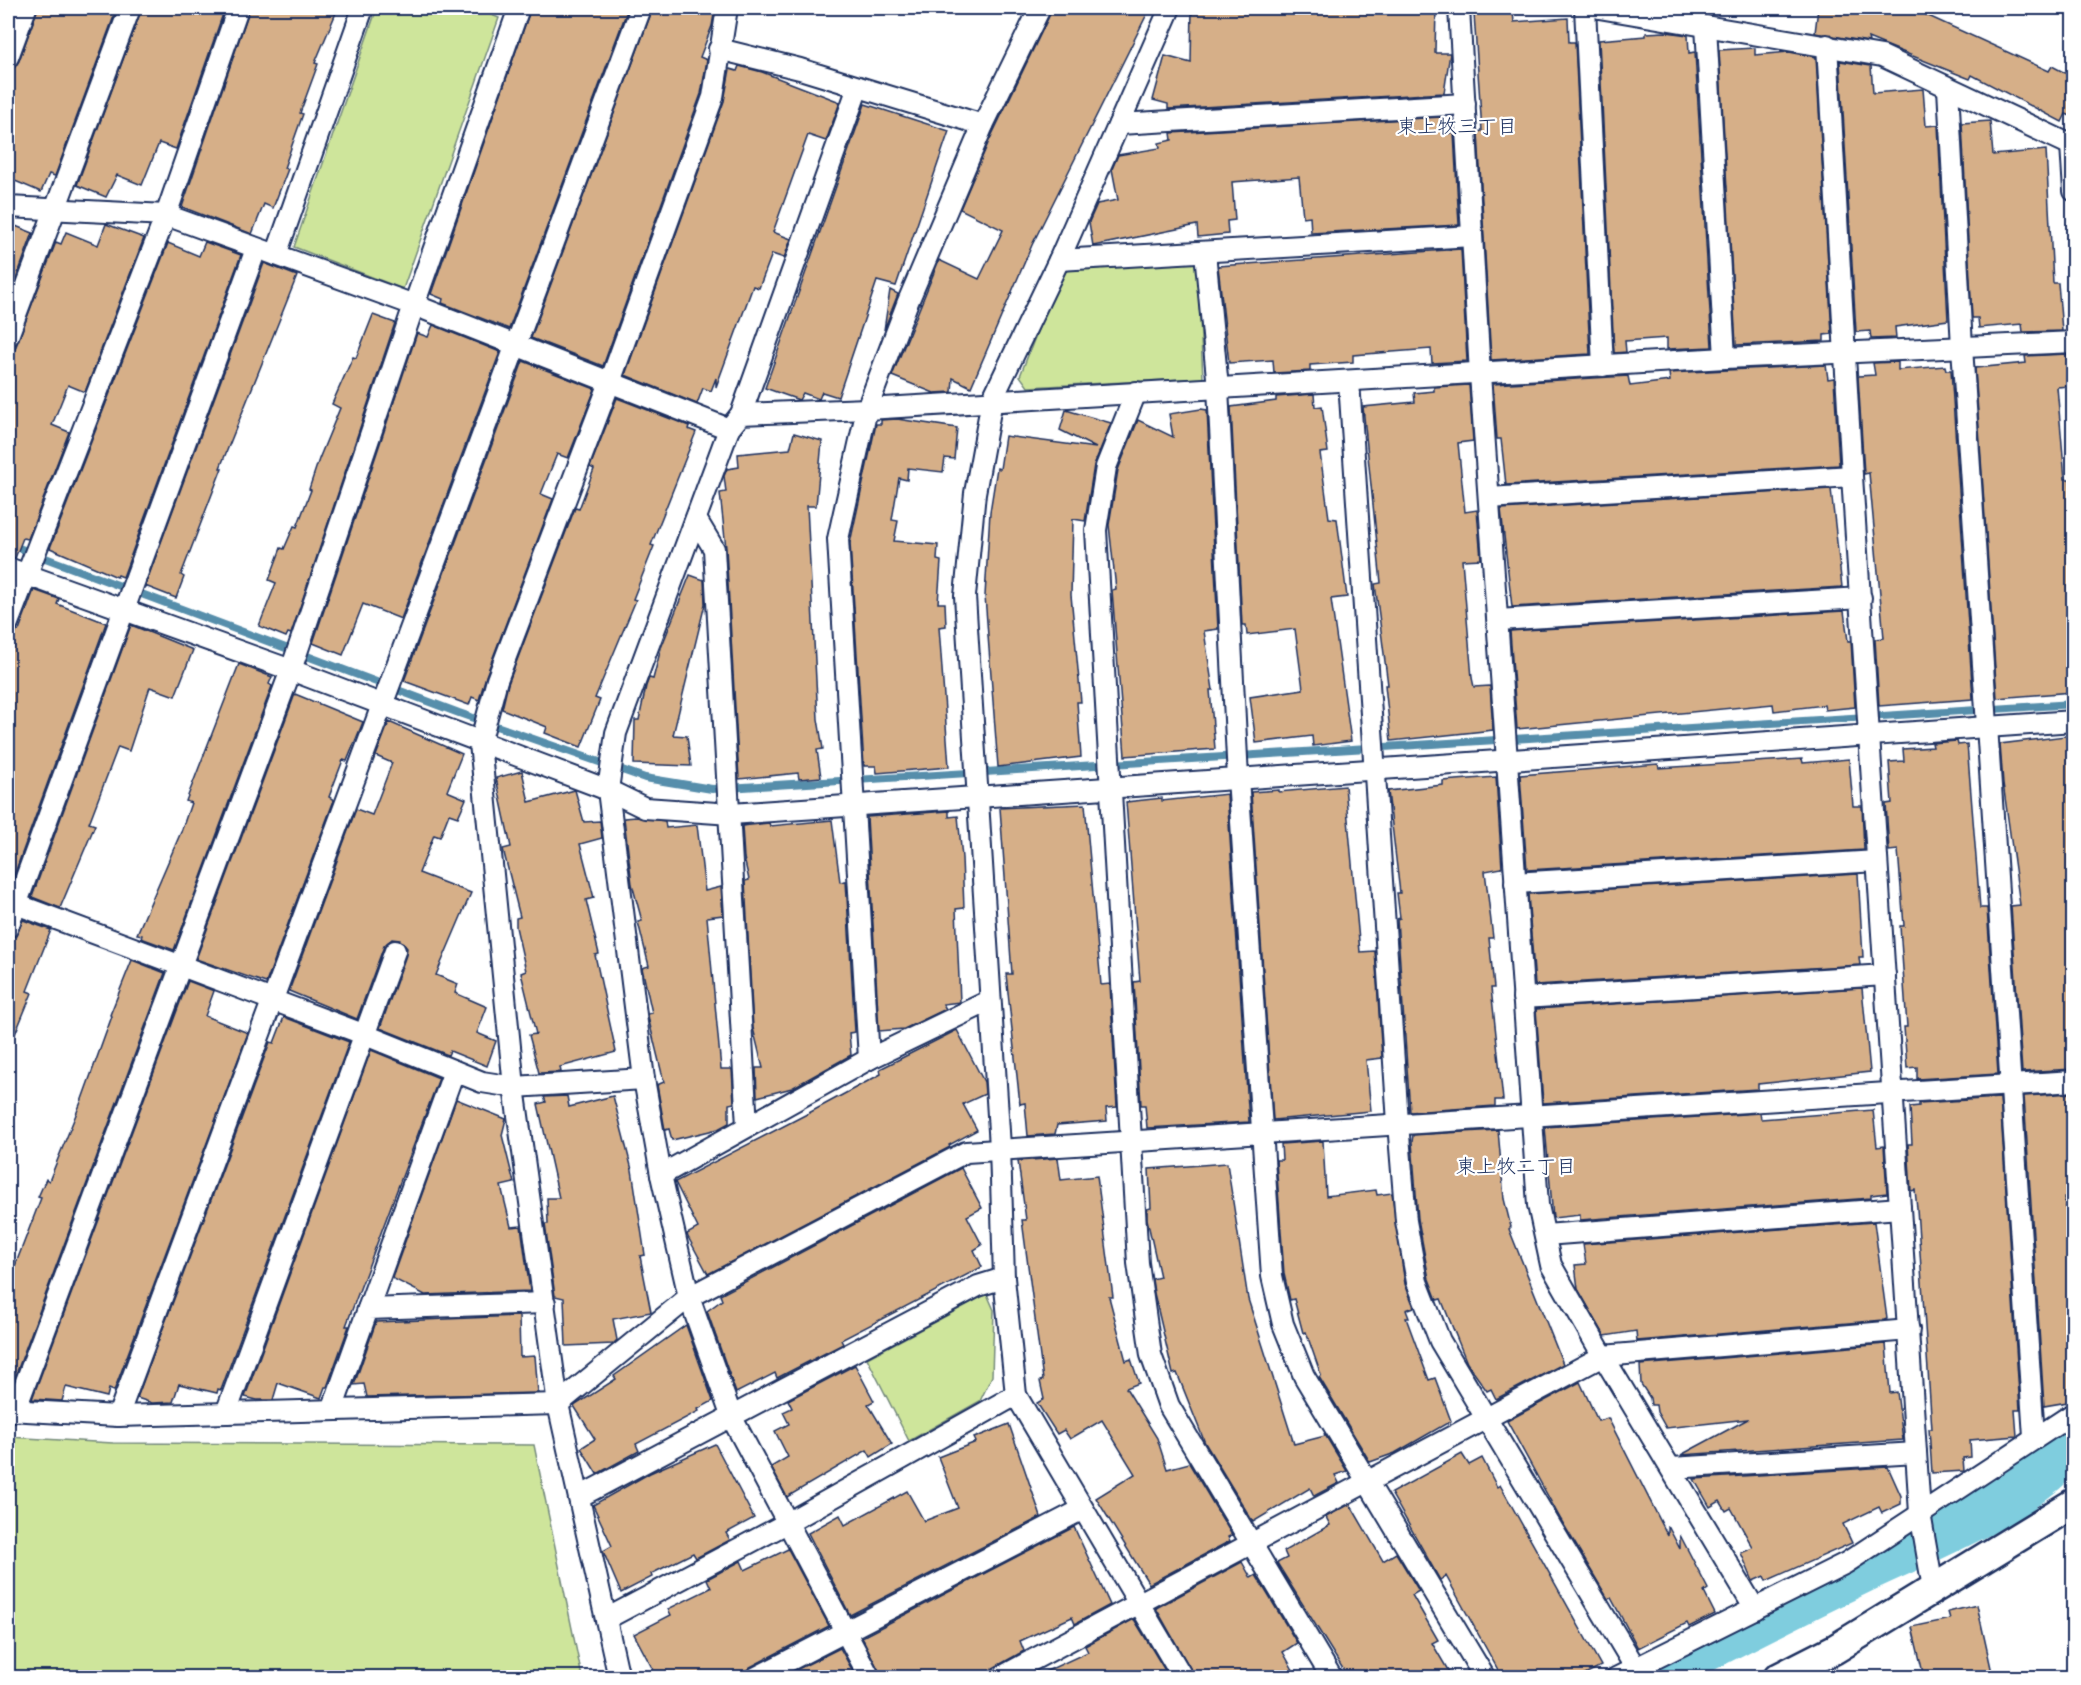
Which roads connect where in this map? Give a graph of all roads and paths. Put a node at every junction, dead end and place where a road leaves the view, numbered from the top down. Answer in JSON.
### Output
{"nodes":[{"id":1,"x":26,"y":8,"type":"edge"},
{"id":2,"x":130,"y":8,"type":"edge"},
{"id":3,"x":238,"y":8,"type":"edge"},
{"id":4,"x":363,"y":8,"type":"edge"},
{"id":5,"x":519,"y":8,"type":"edge"},
{"id":6,"x":640,"y":8,"type":"edge"},
{"id":7,"x":727,"y":8,"type":"edge"},
{"id":8,"x":1040,"y":8,"type":"edge"},
{"id":9,"x":1170,"y":8,"type":"edge"},
{"id":10,"x":1459,"y":8,"type":"edge"},
{"id":11,"x":1585,"y":8,"type":"edge"},
{"id":12,"x":1599,"y":8,"type":"edge"},
{"id":13,"x":1706,"y":26,"type":"junction"},
{"id":14,"x":1827,"y":45,"type":"junction"},
{"id":15,"x":719,"y":49,"type":"junction"},
{"id":16,"x":8,"y":57,"type":"edge"},
{"id":17,"x":858,"y":87,"type":"junction"},
{"id":18,"x":1948,"y":88,"type":"junction"},
{"id":19,"x":1465,"y":104,"type":"junction"},
{"id":20,"x":983,"y":124,"type":"junction"},
{"id":21,"x":1119,"y":124,"type":"junction"},
{"id":22,"x":2072,"y":145,"type":"edge"},
{"id":23,"x":2073,"y":191,"type":"edge"},
{"id":24,"x":8,"y":207,"type":"edge"},
{"id":25,"x":55,"y":208,"type":"junction"},
{"id":26,"x":166,"y":215,"type":"junction"},
{"id":27,"x":1472,"y":236,"type":"junction"},
{"id":28,"x":256,"y":249,"type":"junction"},
{"id":29,"x":1205,"y":252,"type":"junction"},
{"id":30,"x":276,"y":255,"type":"junction"},
{"id":31,"x":1059,"y":260,"type":"junction"},
{"id":32,"x":414,"y":305,"type":"junction"},
{"id":33,"x":8,"y":336,"type":"edge"},
{"id":34,"x":2073,"y":342,"type":"edge"},
{"id":35,"x":516,"y":345,"type":"junction"},
{"id":36,"x":1962,"y":347,"type":"junction"},
{"id":37,"x":1844,"y":353,"type":"junction"},
{"id":38,"x":1725,"y":358,"type":"junction"},
{"id":39,"x":1603,"y":366,"type":"junction"},
{"id":40,"x":1480,"y":374,"type":"junction"},
{"id":41,"x":1350,"y":381,"type":"junction"},
{"id":42,"x":610,"y":382,"type":"junction"},
{"id":43,"x":1218,"y":388,"type":"junction"},
{"id":44,"x":1136,"y":392,"type":"junction"},
{"id":45,"x":992,"y":400,"type":"junction"},
{"id":46,"x":867,"y":409,"type":"junction"},
{"id":47,"x":735,"y":422,"type":"junction"},
{"id":48,"x":1852,"y":476,"type":"junction"},
{"id":49,"x":1489,"y":498,"type":"junction"},
{"id":50,"x":696,"y":519,"type":"junction"},
{"id":51,"x":16,"y":571,"type":"edge"},
{"id":52,"x":1861,"y":598,"type":"junction"},
{"id":53,"x":123,"y":611,"type":"junction"},
{"id":54,"x":1498,"y":620,"type":"junction"},
{"id":55,"x":8,"y":623,"type":"edge"},
{"id":56,"x":291,"y":670,"type":"junction"},
{"id":57,"x":382,"y":705,"type":"junction"},
{"id":58,"x":2073,"y":721,"type":"edge"},
{"id":59,"x":1986,"y":726,"type":"junction"},
{"id":60,"x":1869,"y":733,"type":"junction"},
{"id":61,"x":480,"y":743,"type":"junction"},
{"id":62,"x":1507,"y":760,"type":"junction"},
{"id":63,"x":1373,"y":769,"type":"junction"},
{"id":64,"x":1238,"y":778,"type":"junction"},
{"id":65,"x":1111,"y":787,"type":"junction"},
{"id":66,"x":608,"y":790,"type":"junction"},
{"id":67,"x":980,"y":796,"type":"junction"},
{"id":68,"x":854,"y":805,"type":"junction"},
{"id":69,"x":731,"y":814,"type":"junction"},
{"id":70,"x":1877,"y":861,"type":"junction"},
{"id":71,"x":1515,"y":883,"type":"junction"},
{"id":72,"x":12,"y":903,"type":"edge"},
{"id":73,"x":8,"y":927,"type":"edge"},
{"id":74,"x":394,"y":951,"type":"dead end"},
{"id":75,"x":182,"y":967,"type":"junction"},
{"id":76,"x":1885,"y":975,"type":"junction"},
{"id":77,"x":1523,"y":998,"type":"junction"},
{"id":78,"x":272,"y":1001,"type":"junction"},
{"id":79,"x":989,"y":1001,"type":"junction"},
{"id":80,"x":363,"y":1034,"type":"junction"},
{"id":81,"x":869,"y":1059,"type":"junction"},
{"id":82,"x":454,"y":1071,"type":"junction"},
{"id":83,"x":644,"y":1079,"type":"junction"},
{"id":84,"x":2073,"y":1081,"type":"edge"},
{"id":85,"x":2010,"y":1085,"type":"junction"},
{"id":86,"x":514,"y":1088,"type":"junction"},
{"id":87,"x":1892,"y":1093,"type":"junction"},
{"id":88,"x":1530,"y":1115,"type":"junction"},
{"id":89,"x":1398,"y":1123,"type":"junction"},
{"id":90,"x":747,"y":1126,"type":"junction"},
{"id":91,"x":1260,"y":1131,"type":"junction"},
{"id":92,"x":1131,"y":1140,"type":"junction"},
{"id":93,"x":1000,"y":1147,"type":"junction"},
{"id":94,"x":661,"y":1175,"type":"junction"},
{"id":95,"x":1900,"y":1209,"type":"junction"},
{"id":96,"x":1545,"y":1235,"type":"junction"},
{"id":97,"x":1004,"y":1278,"type":"junction"},
{"id":98,"x":689,"y":1298,"type":"junction"},
{"id":99,"x":545,"y":1303,"type":"junction"},
{"id":100,"x":368,"y":1310,"type":"junction"},
{"id":101,"x":1909,"y":1330,"type":"junction"},
{"id":102,"x":1603,"y":1356,"type":"junction"},
{"id":103,"x":1016,"y":1395,"type":"junction"},
{"id":104,"x":558,"y":1404,"type":"junction"},
{"id":105,"x":11,"y":1410,"type":"edge"},
{"id":106,"x":332,"y":1410,"type":"junction"},
{"id":107,"x":226,"y":1413,"type":"junction"},
{"id":108,"x":2073,"y":1413,"type":"edge"},
{"id":109,"x":118,"y":1416,"type":"junction"},
{"id":110,"x":732,"y":1418,"type":"junction"},
{"id":111,"x":1486,"y":1419,"type":"junction"},
{"id":112,"x":2034,"y":1437,"type":"junction"},
{"id":113,"x":1916,"y":1453,"type":"junction"},
{"id":114,"x":1671,"y":1468,"type":"junction"},
{"id":115,"x":1367,"y":1483,"type":"junction"},
{"id":116,"x":579,"y":1497,"type":"junction"},
{"id":117,"x":2073,"y":1503,"type":"edge"},
{"id":118,"x":1083,"y":1509,"type":"junction"},
{"id":119,"x":1920,"y":1513,"type":"junction"},
{"id":120,"x":789,"y":1522,"type":"junction"},
{"id":121,"x":1251,"y":1544,"type":"junction"},
{"id":122,"x":1934,"y":1588,"type":"junction"},
{"id":123,"x":1138,"y":1604,"type":"junction"},
{"id":124,"x":1755,"y":1609,"type":"junction"},
{"id":125,"x":606,"y":1619,"type":"junction"},
{"id":126,"x":846,"y":1630,"type":"junction"},
{"id":127,"x":1635,"y":1668,"type":"junction"},
{"id":128,"x":619,"y":1677,"type":"edge"},
{"id":129,"x":755,"y":1677,"type":"edge"},
{"id":130,"x":870,"y":1677,"type":"edge"},
{"id":131,"x":999,"y":1677,"type":"edge"},
{"id":132,"x":1183,"y":1677,"type":"edge"},
{"id":133,"x":1332,"y":1677,"type":"edge"},
{"id":134,"x":1485,"y":1677,"type":"edge"},
{"id":135,"x":1616,"y":1677,"type":"edge"},
{"id":136,"x":1778,"y":1677,"type":"edge"}],
"edges":[{"from":1,"to":16,"type":"street"},
{"from":2,"to":25,"type":"street"},
{"from":3,"to":26,"type":"street"},
{"from":4,"to":30,"type":"street"},
{"from":5,"to":32,"type":"street"},
{"from":6,"to":35,"type":"street"},
{"from":7,"to":15,"type":"street"},
{"from":8,"to":20,"type":"street"},
{"from":9,"to":21,"type":"street"},
{"from":10,"to":19,"type":"street"},
{"from":11,"to":39,"type":"street"},
{"from":12,"to":13,"type":"street"},
{"from":13,"to":14,"type":"street"},
{"from":13,"to":38,"type":"street"},
{"from":14,"to":18,"type":"street"},
{"from":14,"to":37,"type":"street"},
{"from":15,"to":17,"type":"street"},
{"from":15,"to":42,"type":"street"},
{"from":17,"to":20,"type":"street"},
{"from":17,"to":47,"type":"street"},
{"from":18,"to":22,"type":"street"},
{"from":18,"to":36,"type":"street"},
{"from":19,"to":21,"type":"street"},
{"from":19,"to":27,"type":"street"},
{"from":20,"to":46,"type":"street"},
{"from":21,"to":31,"type":"street"},
{"from":22,"to":23,"type":"street"},
{"from":24,"to":25,"type":"street"},
{"from":25,"to":26,"type":"street"},
{"from":25,"to":33,"type":"street"},
{"from":26,"to":28,"type":"street"},
{"from":26,"to":51,"type":"street"},
{"from":27,"to":29,"type":"street"},
{"from":27,"to":40,"type":"street"},
{"from":28,"to":30,"type":"street"},
{"from":28,"to":53,"type":"street"},
{"from":29,"to":31,"type":"street"},
{"from":29,"to":43,"type":"street"},
{"from":30,"to":32,"type":"street"},
{"from":31,"to":45,"type":"street"},
{"from":32,"to":35,"type":"street"},
{"from":32,"to":56,"type":"street"},
{"from":34,"to":36,"type":"street"},
{"from":35,"to":42,"type":"street"},
{"from":35,"to":57,"type":"street"},
{"from":36,"to":37,"type":"street"},
{"from":36,"to":59,"type":"street"},
{"from":37,"to":38,"type":"street"},
{"from":37,"to":48,"type":"street"},
{"from":38,"to":39,"type":"street"},
{"from":39,"to":40,"type":"street"},
{"from":40,"to":41,"type":"street"},
{"from":40,"to":49,"type":"street"},
{"from":41,"to":43,"type":"street"},
{"from":41,"to":63,"type":"street"},
{"from":42,"to":47,"type":"street"},
{"from":42,"to":61,"type":"street"},
{"from":43,"to":44,"type":"street"},
{"from":43,"to":64,"type":"street"},
{"from":44,"to":45,"type":"street"},
{"from":44,"to":65,"type":"street"},
{"from":45,"to":46,"type":"street"},
{"from":45,"to":67,"type":"street"},
{"from":46,"to":47,"type":"street"},
{"from":46,"to":68,"type":"street"},
{"from":47,"to":50,"type":"street"},
{"from":48,"to":49,"type":"street"},
{"from":48,"to":52,"type":"street"},
{"from":49,"to":54,"type":"street"},
{"from":50,"to":66,"type":"street"},
{"from":50,"to":69,"type":"street"},
{"from":51,"to":53,"type":"street"},
{"from":51,"to":55,"type":"street"},
{"from":52,"to":54,"type":"street"},
{"from":52,"to":60,"type":"street"},
{"from":53,"to":56,"type":"street"},
{"from":53,"to":72,"type":"street"},
{"from":54,"to":62,"type":"street"},
{"from":56,"to":57,"type":"street"},
{"from":56,"to":75,"type":"street"},
{"from":57,"to":61,"type":"street"},
{"from":57,"to":78,"type":"street"},
{"from":58,"to":59,"type":"street"},
{"from":59,"to":60,"type":"street"},
{"from":59,"to":85,"type":"street"},
{"from":60,"to":62,"type":"street"},
{"from":60,"to":70,"type":"street"},
{"from":61,"to":66,"type":"street"},
{"from":61,"to":86,"type":"street"},
{"from":62,"to":63,"type":"street"},
{"from":62,"to":71,"type":"street"},
{"from":63,"to":64,"type":"street"},
{"from":63,"to":89,"type":"street"},
{"from":64,"to":65,"type":"street"},
{"from":64,"to":91,"type":"street"},
{"from":65,"to":67,"type":"street"},
{"from":65,"to":92,"type":"street"},
{"from":66,"to":69,"type":"street"},
{"from":66,"to":83,"type":"street"},
{"from":67,"to":68,"type":"street"},
{"from":67,"to":79,"type":"street"},
{"from":68,"to":69,"type":"street"},
{"from":68,"to":81,"type":"street"},
{"from":69,"to":90,"type":"street"},
{"from":70,"to":71,"type":"street"},
{"from":70,"to":76,"type":"street"},
{"from":71,"to":77,"type":"street"},
{"from":72,"to":73,"type":"street"},
{"from":72,"to":75,"type":"street"},
{"from":74,"to":80,"type":"street"},
{"from":75,"to":78,"type":"street"},
{"from":75,"to":105,"type":"street"},
{"from":76,"to":77,"type":"street"},
{"from":76,"to":87,"type":"street"},
{"from":77,"to":88,"type":"street"},
{"from":78,"to":80,"type":"street"},
{"from":78,"to":109,"type":"street"},
{"from":79,"to":81,"type":"street"},
{"from":79,"to":93,"type":"street"},
{"from":80,"to":82,"type":"street"},
{"from":80,"to":107,"type":"street"},
{"from":81,"to":90,"type":"street"},
{"from":82,"to":86,"type":"street"},
{"from":82,"to":100,"type":"street"},
{"from":83,"to":86,"type":"street"},
{"from":83,"to":94,"type":"street"},
{"from":84,"to":85,"type":"street"},
{"from":85,"to":87,"type":"street"},
{"from":85,"to":112,"type":"street"},
{"from":86,"to":99,"type":"street"},
{"from":87,"to":88,"type":"street"},
{"from":87,"to":95,"type":"street"},
{"from":88,"to":89,"type":"street"},
{"from":88,"to":96,"type":"street"},
{"from":89,"to":91,"type":"street"},
{"from":89,"to":111,"type":"street"},
{"from":90,"to":94,"type":"street"},
{"from":91,"to":92,"type":"street"},
{"from":91,"to":115,"type":"street"},
{"from":92,"to":93,"type":"street"},
{"from":92,"to":121,"type":"street"},
{"from":93,"to":97,"type":"street"},
{"from":93,"to":98,"type":"street"},
{"from":94,"to":98,"type":"street"},
{"from":95,"to":96,"type":"street"},
{"from":95,"to":101,"type":"street"},
{"from":96,"to":102,"type":"street"},
{"from":97,"to":103,"type":"street"},
{"from":97,"to":110,"type":"street"},
{"from":98,"to":104,"type":"street"},
{"from":98,"to":110,"type":"street"},
{"from":99,"to":100,"type":"street"},
{"from":99,"to":104,"type":"street"},
{"from":100,"to":106,"type":"street"},
{"from":101,"to":102,"type":"street"},
{"from":101,"to":113,"type":"street"},
{"from":102,"to":111,"type":"street"},
{"from":102,"to":114,"type":"street"},
{"from":103,"to":118,"type":"street"},
{"from":103,"to":120,"type":"street"},
{"from":104,"to":106,"type":"street"},
{"from":104,"to":116,"type":"street"},
{"from":105,"to":109,"type":"street"},
{"from":106,"to":107,"type":"street"},
{"from":107,"to":109,"type":"street"},
{"from":108,"to":112,"type":"street"},
{"from":110,"to":116,"type":"street"},
{"from":110,"to":120,"type":"street"},
{"from":111,"to":115,"type":"street"},
{"from":111,"to":127,"type":"street"},
{"from":112,"to":119,"type":"street"},
{"from":113,"to":114,"type":"street"},
{"from":113,"to":119,"type":"street"},
{"from":114,"to":124,"type":"street"},
{"from":115,"to":121,"type":"street"},
{"from":115,"to":134,"type":"street"},
{"from":116,"to":125,"type":"street"},
{"from":117,"to":122,"type":"street"},
{"from":118,"to":123,"type":"street"},
{"from":118,"to":126,"type":"street"},
{"from":119,"to":122,"type":"street"},
{"from":119,"to":124,"type":"street"},
{"from":120,"to":125,"type":"street"},
{"from":120,"to":126,"type":"street"},
{"from":121,"to":123,"type":"street"},
{"from":121,"to":133,"type":"street"},
{"from":122,"to":136,"type":"street"},
{"from":123,"to":131,"type":"street"},
{"from":123,"to":132,"type":"street"},
{"from":124,"to":127,"type":"street"},
{"from":125,"to":128,"type":"street"},
{"from":126,"to":129,"type":"street"},
{"from":126,"to":130,"type":"street"},
{"from":127,"to":135,"type":"street"}]}
